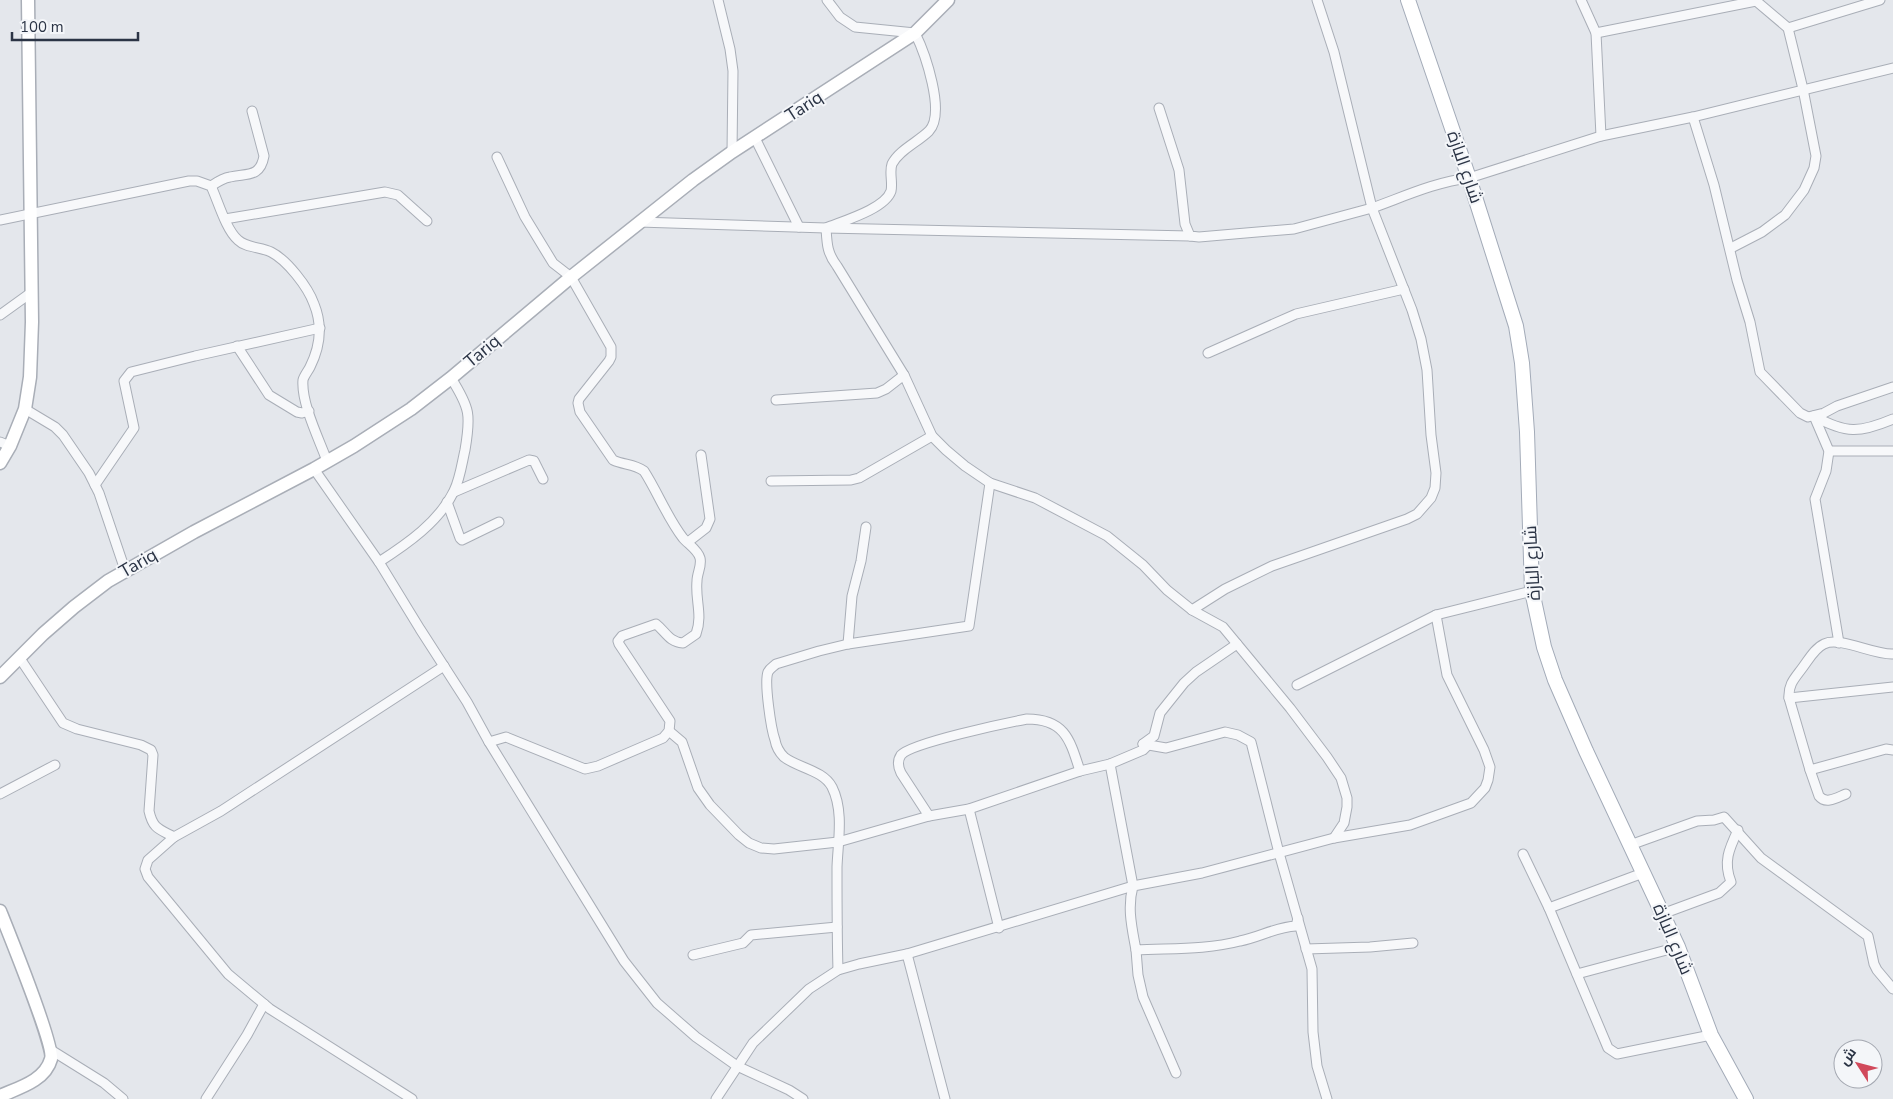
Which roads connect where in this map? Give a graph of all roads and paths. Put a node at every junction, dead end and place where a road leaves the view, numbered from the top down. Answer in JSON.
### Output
{"nodes":[{"id":1,"x":28,"y":0,"type":"edge"},
{"id":2,"x":718,"y":0,"type":"edge"},
{"id":3,"x":828,"y":0,"type":"edge"},
{"id":4,"x":948,"y":0,"type":"edge"},
{"id":5,"x":1317,"y":0,"type":"edge"},
{"id":6,"x":1408,"y":0,"type":"edge"},
{"id":7,"x":1581,"y":0,"type":"edge"},
{"id":8,"x":1756,"y":0,"type":"edge"},
{"id":9,"x":1880,"y":0,"type":"edge"},
{"id":10,"x":1788,"y":28,"type":"junction"},
{"id":11,"x":915,"y":33,"type":"junction"},
{"id":12,"x":1596,"y":33,"type":"junction"},
{"id":13,"x":1893,"y":68,"type":"edge"},
{"id":14,"x":1803,"y":89,"type":"junction"},
{"id":15,"x":1159,"y":108,"type":"dead end"},
{"id":16,"x":252,"y":111,"type":"dead end"},
{"id":17,"x":1693,"y":117,"type":"junction"},
{"id":18,"x":1601,"y":136,"type":"junction"},
{"id":19,"x":755,"y":138,"type":"junction"},
{"id":20,"x":732,"y":152,"type":"junction"},
{"id":21,"x":497,"y":157,"type":"dead end"},
{"id":22,"x":1469,"y":178,"type":"junction"},
{"id":23,"x":211,"y":186,"type":"junction"},
{"id":24,"x":1372,"y":208,"type":"junction"},
{"id":25,"x":31,"y":212,"type":"junction"},
{"id":26,"x":225,"y":219,"type":"junction"},
{"id":27,"x":0,"y":220,"type":"edge"},
{"id":28,"x":427,"y":221,"type":"dead end"},
{"id":29,"x":639,"y":222,"type":"junction"},
{"id":30,"x":799,"y":227,"type":"junction"},
{"id":31,"x":826,"y":228,"type":"junction"},
{"id":32,"x":1190,"y":236,"type":"junction"},
{"id":33,"x":1730,"y":248,"type":"junction"},
{"id":34,"x":571,"y":277,"type":"junction"},
{"id":35,"x":1404,"y":289,"type":"junction"},
{"id":36,"x":32,"y":292,"type":"junction"},
{"id":37,"x":0,"y":315,"type":"edge"},
{"id":38,"x":320,"y":328,"type":"junction"},
{"id":39,"x":237,"y":346,"type":"junction"},
{"id":40,"x":1208,"y":353,"type":"dead end"},
{"id":41,"x":904,"y":375,"type":"junction"},
{"id":42,"x":451,"y":378,"type":"junction"},
{"id":43,"x":1893,"y":387,"type":"edge"},
{"id":44,"x":776,"y":400,"type":"dead end"},
{"id":45,"x":25,"y":409,"type":"junction"},
{"id":46,"x":309,"y":411,"type":"junction"},
{"id":47,"x":1814,"y":416,"type":"junction"},
{"id":48,"x":1893,"y":420,"type":"edge"},
{"id":49,"x":932,"y":436,"type":"junction"},
{"id":50,"x":5,"y":444,"type":"edge"},
{"id":51,"x":1829,"y":451,"type":"junction"},
{"id":52,"x":1893,"y":451,"type":"edge"},
{"id":53,"x":701,"y":455,"type":"dead end"},
{"id":54,"x":327,"y":461,"type":"junction"},
{"id":55,"x":0,"y":463,"type":"edge"},
{"id":56,"x":314,"y":469,"type":"junction"},
{"id":57,"x":543,"y":479,"type":"dead end"},
{"id":58,"x":771,"y":481,"type":"dead end"},
{"id":59,"x":990,"y":483,"type":"junction"},
{"id":60,"x":95,"y":485,"type":"junction"},
{"id":61,"x":454,"y":492,"type":"junction"},
{"id":62,"x":447,"y":502,"type":"junction"},
{"id":63,"x":499,"y":522,"type":"dead end"},
{"id":64,"x":866,"y":527,"type":"dead end"},
{"id":65,"x":688,"y":542,"type":"junction"},
{"id":66,"x":379,"y":562,"type":"junction"},
{"id":67,"x":125,"y":570,"type":"junction"},
{"id":68,"x":1532,"y":591,"type":"junction"},
{"id":69,"x":1192,"y":610,"type":"junction"},
{"id":70,"x":1436,"y":615,"type":"junction"},
{"id":71,"x":1839,"y":643,"type":"junction"},
{"id":72,"x":848,"y":644,"type":"junction"},
{"id":73,"x":1237,"y":644,"type":"junction"},
{"id":74,"x":1893,"y":654,"type":"edge"},
{"id":75,"x":18,"y":657,"type":"junction"},
{"id":76,"x":444,"y":666,"type":"junction"},
{"id":77,"x":0,"y":677,"type":"edge"},
{"id":78,"x":1297,"y":685,"type":"dead end"},
{"id":79,"x":1893,"y":687,"type":"edge"},
{"id":80,"x":1789,"y":698,"type":"junction"},
{"id":81,"x":669,"y":731,"type":"junction"},
{"id":82,"x":489,"y":742,"type":"junction"},
{"id":83,"x":1143,"y":744,"type":"junction"},
{"id":84,"x":1893,"y":750,"type":"edge"},
{"id":85,"x":1110,"y":764,"type":"junction"},
{"id":86,"x":55,"y":765,"type":"dead end"},
{"id":87,"x":1810,"y":770,"type":"junction"},
{"id":88,"x":1080,"y":771,"type":"junction"},
{"id":89,"x":0,"y":794,"type":"edge"},
{"id":90,"x":1846,"y":794,"type":"dead end"},
{"id":91,"x":969,"y":809,"type":"junction"},
{"id":92,"x":929,"y":816,"type":"junction"},
{"id":93,"x":1738,"y":830,"type":"junction"},
{"id":94,"x":174,"y":837,"type":"junction"},
{"id":95,"x":1334,"y":838,"type":"junction"},
{"id":96,"x":838,"y":842,"type":"junction"},
{"id":97,"x":1630,"y":845,"type":"junction"},
{"id":98,"x":1279,"y":852,"type":"junction"},
{"id":99,"x":1523,"y":854,"type":"dead end"},
{"id":100,"x":1643,"y":873,"type":"junction"},
{"id":101,"x":1133,"y":886,"type":"junction"},
{"id":102,"x":1549,"y":908,"type":"junction"},
{"id":103,"x":0,"y":911,"type":"edge"},
{"id":104,"x":1662,"y":914,"type":"junction"},
{"id":105,"x":1298,"y":918,"type":"junction"},
{"id":106,"x":837,"y":927,"type":"junction"},
{"id":107,"x":999,"y":928,"type":"junction"},
{"id":108,"x":1413,"y":943,"type":"dead end"},
{"id":109,"x":1678,"y":947,"type":"junction"},
{"id":110,"x":1306,"y":949,"type":"junction"},
{"id":111,"x":1136,"y":950,"type":"junction"},
{"id":112,"x":907,"y":954,"type":"junction"},
{"id":113,"x":693,"y":955,"type":"dead end"},
{"id":114,"x":838,"y":970,"type":"junction"},
{"id":115,"x":1577,"y":974,"type":"junction"},
{"id":116,"x":1893,"y":989,"type":"edge"},
{"id":117,"x":264,"y":1004,"type":"junction"},
{"id":118,"x":1711,"y":1035,"type":"junction"},
{"id":119,"x":51,"y":1050,"type":"junction"},
{"id":120,"x":737,"y":1066,"type":"junction"},
{"id":121,"x":1176,"y":1073,"type":"dead end"},
{"id":122,"x":0,"y":1096,"type":"edge"},
{"id":123,"x":123,"y":1099,"type":"edge"},
{"id":124,"x":206,"y":1099,"type":"edge"},
{"id":125,"x":412,"y":1099,"type":"edge"},
{"id":126,"x":716,"y":1099,"type":"edge"},
{"id":127,"x":804,"y":1099,"type":"edge"},
{"id":128,"x":945,"y":1099,"type":"edge"},
{"id":129,"x":1327,"y":1099,"type":"edge"},
{"id":130,"x":1746,"y":1099,"type":"edge"}],
"edges":[{"from":1,"to":25,"type":"main road"},
{"from":2,"to":20,"type":"street"},
{"from":3,"to":11,"type":"street"},
{"from":4,"to":11,"type":"main road","name":"Tariq"},
{"from":5,"to":24,"type":"street"},
{"from":6,"to":22,"type":"main road","name":"شارع البازة"},
{"from":7,"to":12,"type":"street"},
{"from":8,"to":10,"type":"street"},
{"from":8,"to":12,"type":"street"},
{"from":9,"to":10,"type":"street"},
{"from":10,"to":14,"type":"street"},
{"from":11,"to":19,"type":"main road","name":"Tariq"},
{"from":11,"to":31,"type":"street"},
{"from":12,"to":18,"type":"street"},
{"from":13,"to":14,"type":"street"},
{"from":14,"to":17,"type":"street"},
{"from":14,"to":33,"type":"street"},
{"from":15,"to":32,"type":"street"},
{"from":16,"to":23,"type":"street"},
{"from":17,"to":18,"type":"street"},
{"from":17,"to":33,"type":"street"},
{"from":18,"to":22,"type":"street"},
{"from":19,"to":20,"type":"main road","name":"Tariq"},
{"from":19,"to":30,"type":"street"},
{"from":20,"to":29,"type":"main road","name":"Tariq"},
{"from":21,"to":34,"type":"street"},
{"from":22,"to":24,"type":"street"},
{"from":22,"to":68,"type":"main road","name":"شارع البازة"},
{"from":23,"to":25,"type":"street"},
{"from":23,"to":26,"type":"street"},
{"from":24,"to":32,"type":"street"},
{"from":24,"to":35,"type":"street"},
{"from":25,"to":27,"type":"street"},
{"from":25,"to":36,"type":"main road"},
{"from":26,"to":28,"type":"street"},
{"from":26,"to":38,"type":"street"},
{"from":29,"to":30,"type":"street"},
{"from":29,"to":34,"type":"main road","name":"Tariq"},
{"from":30,"to":31,"type":"street"},
{"from":31,"to":32,"type":"street"},
{"from":31,"to":41,"type":"street"},
{"from":33,"to":47,"type":"street"},
{"from":34,"to":42,"type":"main road","name":"Tariq"},
{"from":34,"to":65,"type":"street"},
{"from":35,"to":40,"type":"street"},
{"from":35,"to":69,"type":"street"},
{"from":36,"to":37,"type":"street"},
{"from":36,"to":45,"type":"main road"},
{"from":38,"to":39,"type":"street"},
{"from":38,"to":46,"type":"street"},
{"from":39,"to":46,"type":"street"},
{"from":39,"to":60,"type":"street"},
{"from":41,"to":44,"type":"street"},
{"from":41,"to":49,"type":"street"},
{"from":42,"to":54,"type":"main road","name":"Tariq"},
{"from":42,"to":61,"type":"street"},
{"from":43,"to":47,"type":"street"},
{"from":45,"to":50,"type":"main road"},
{"from":45,"to":60,"type":"street"},
{"from":46,"to":54,"type":"street"},
{"from":47,"to":48,"type":"street"},
{"from":47,"to":51,"type":"street"},
{"from":49,"to":58,"type":"street"},
{"from":49,"to":59,"type":"street"},
{"from":50,"to":55,"type":"main road"},
{"from":51,"to":52,"type":"street"},
{"from":51,"to":71,"type":"street"},
{"from":53,"to":65,"type":"street"},
{"from":54,"to":56,"type":"main road","name":"Tariq"},
{"from":56,"to":66,"type":"street"},
{"from":56,"to":67,"type":"main road","name":"Tariq"},
{"from":57,"to":61,"type":"street"},
{"from":59,"to":69,"type":"street"},
{"from":59,"to":72,"type":"street"},
{"from":60,"to":67,"type":"street"},
{"from":61,"to":62,"type":"street"},
{"from":62,"to":63,"type":"street"},
{"from":62,"to":66,"type":"street"},
{"from":64,"to":72,"type":"street"},
{"from":65,"to":81,"type":"street"},
{"from":66,"to":76,"type":"street"},
{"from":67,"to":75,"type":"main road","name":"Tariq"},
{"from":68,"to":70,"type":"street"},
{"from":68,"to":97,"type":"main road","name":"شارع البازة"},
{"from":69,"to":73,"type":"street"},
{"from":70,"to":78,"type":"street"},
{"from":70,"to":95,"type":"street"},
{"from":71,"to":74,"type":"street"},
{"from":71,"to":80,"type":"street"},
{"from":72,"to":96,"type":"street"},
{"from":73,"to":83,"type":"street"},
{"from":73,"to":95,"type":"street"},
{"from":75,"to":77,"type":"main road","name":"Tariq"},
{"from":75,"to":94,"type":"street"},
{"from":76,"to":82,"type":"street"},
{"from":76,"to":94,"type":"street"},
{"from":79,"to":80,"type":"street"},
{"from":80,"to":87,"type":"street"},
{"from":81,"to":82,"type":"street"},
{"from":81,"to":96,"type":"street"},
{"from":82,"to":120,"type":"street"},
{"from":83,"to":85,"type":"street"},
{"from":83,"to":98,"type":"street"},
{"from":84,"to":87,"type":"street"},
{"from":85,"to":88,"type":"street"},
{"from":85,"to":101,"type":"street"},
{"from":86,"to":89,"type":"street"},
{"from":87,"to":90,"type":"street"},
{"from":88,"to":91,"type":"street"},
{"from":88,"to":92,"type":"street"},
{"from":91,"to":92,"type":"street"},
{"from":91,"to":107,"type":"street"},
{"from":92,"to":96,"type":"street"},
{"from":93,"to":97,"type":"street"},
{"from":93,"to":104,"type":"street"},
{"from":93,"to":116,"type":"street"},
{"from":94,"to":117,"type":"street"},
{"from":95,"to":98,"type":"street"},
{"from":96,"to":106,"type":"street"},
{"from":97,"to":100,"type":"main road","name":"شارع البازة"},
{"from":98,"to":101,"type":"street"},
{"from":98,"to":105,"type":"street"},
{"from":99,"to":102,"type":"street"},
{"from":100,"to":102,"type":"street"},
{"from":100,"to":104,"type":"main road","name":"شارع البازة"},
{"from":101,"to":107,"type":"street"},
{"from":101,"to":111,"type":"street"},
{"from":102,"to":115,"type":"street"},
{"from":103,"to":119,"type":"main road"},
{"from":104,"to":109,"type":"main road","name":"شارع البازة"},
{"from":105,"to":110,"type":"street"},
{"from":105,"to":111,"type":"street"},
{"from":106,"to":113,"type":"street"},
{"from":106,"to":114,"type":"street"},
{"from":107,"to":112,"type":"street"},
{"from":108,"to":110,"type":"street"},
{"from":109,"to":115,"type":"street"},
{"from":109,"to":118,"type":"main road","name":"شارع البازة"},
{"from":110,"to":129,"type":"street"},
{"from":111,"to":121,"type":"street"},
{"from":112,"to":114,"type":"street"},
{"from":112,"to":128,"type":"street"},
{"from":114,"to":120,"type":"street"},
{"from":115,"to":118,"type":"street"},
{"from":117,"to":124,"type":"street"},
{"from":117,"to":125,"type":"street"},
{"from":118,"to":130,"type":"main road","name":"شارع البازة"},
{"from":119,"to":122,"type":"main road"},
{"from":119,"to":123,"type":"street"},
{"from":120,"to":126,"type":"street"},
{"from":120,"to":127,"type":"street"}]}
